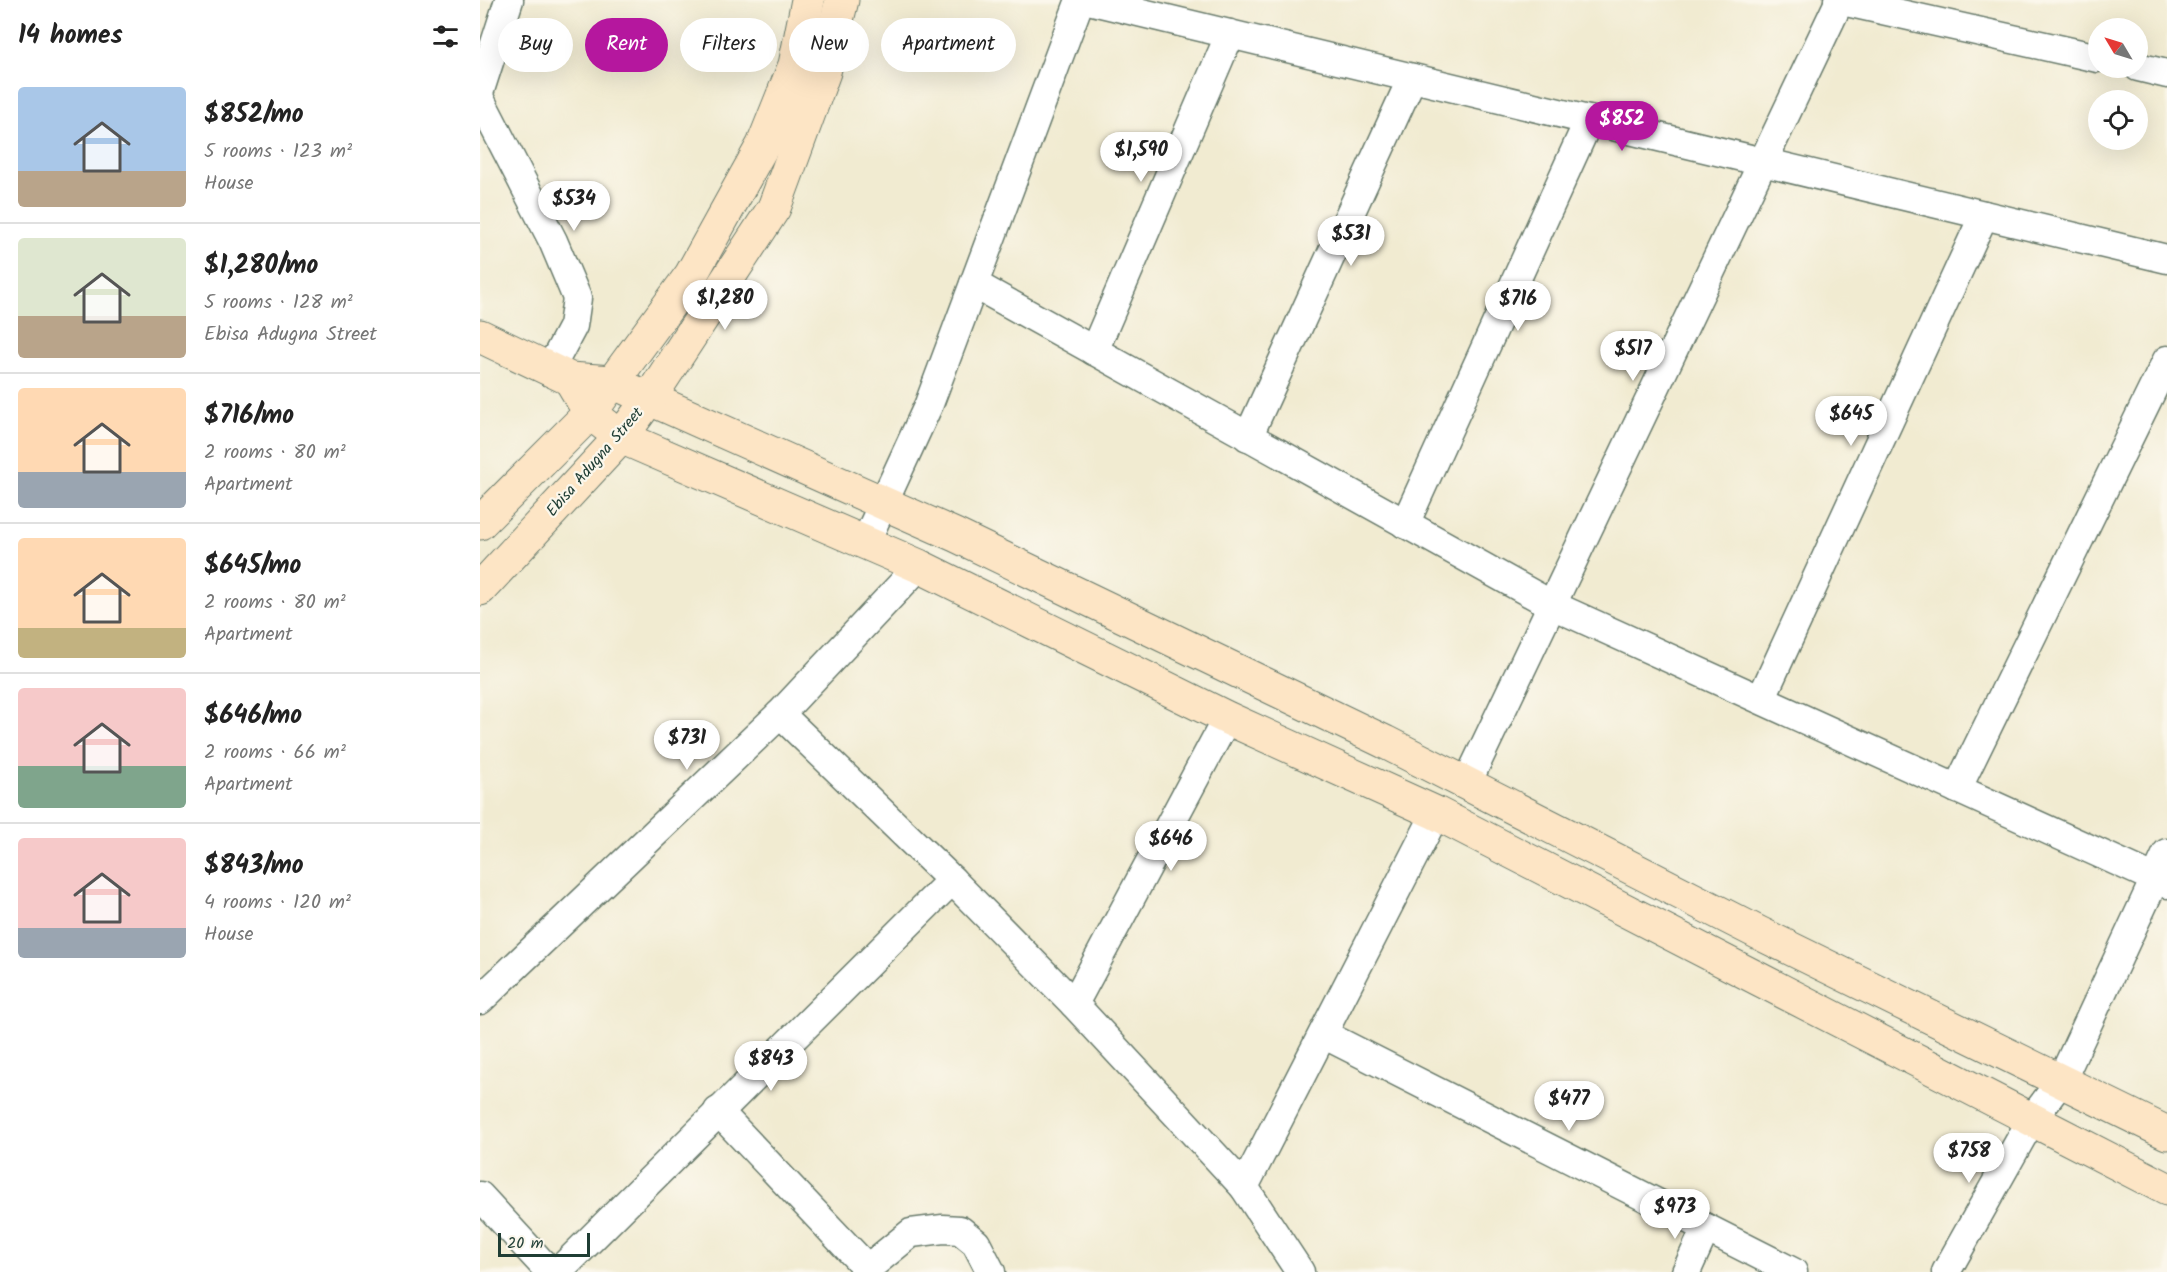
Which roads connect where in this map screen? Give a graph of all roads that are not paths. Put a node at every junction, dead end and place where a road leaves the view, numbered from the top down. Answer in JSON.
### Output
{"nodes":[{"id":1,"x":509,"y":0,"type":"edge"},
{"id":2,"x":808,"y":0,"type":"edge"},
{"id":3,"x":842,"y":0,"type":"edge"},
{"id":4,"x":1080,"y":0,"type":"edge"},
{"id":5,"x":1088,"y":0,"type":"edge"},
{"id":6,"x":1839,"y":0,"type":"edge"},
{"id":7,"x":1230,"y":34,"type":"junction"},
{"id":8,"x":2088,"y":56,"type":"edge"},
{"id":9,"x":2148,"y":69,"type":"edge"},
{"id":10,"x":2167,"y":74,"type":"edge"},
{"id":11,"x":1412,"y":78,"type":"junction"},
{"id":12,"x":480,"y":90,"type":"edge"},
{"id":13,"x":480,"y":99,"type":"edge"},
{"id":14,"x":1589,"y":120,"type":"junction"},
{"id":15,"x":1763,"y":162,"type":"junction"},
{"id":16,"x":1984,"y":215,"type":"junction"},
{"id":17,"x":2167,"y":260,"type":"edge"},
{"id":18,"x":974,"y":284,"type":"junction"},
{"id":19,"x":480,"y":336,"type":"edge"},
{"id":20,"x":1094,"y":351,"type":"junction"},
{"id":21,"x":2167,"y":360,"type":"edge"},
{"id":22,"x":560,"y":375,"type":"junction"},
{"id":23,"x":612,"y":382,"type":"junction"},
{"id":24,"x":650,"y":399,"type":"junction"},
{"id":25,"x":590,"y":413,"type":"junction"},
{"id":26,"x":621,"y":437,"type":"junction"},
{"id":27,"x":1248,"y":437,"type":"junction"},
{"id":28,"x":883,"y":503,"type":"junction"},
{"id":29,"x":480,"y":523,"type":"edge"},
{"id":30,"x":1405,"y":524,"type":"junction"},
{"id":31,"x":865,"y":543,"type":"junction"},
{"id":32,"x":919,"y":566,"type":"junction"},
{"id":33,"x":480,"y":589,"type":"edge"},
{"id":34,"x":1552,"y":605,"type":"junction"},
{"id":35,"x":1761,"y":699,"type":"junction"},
{"id":36,"x":780,"y":714,"type":"junction"},
{"id":37,"x":1227,"y":718,"type":"junction"},
{"id":38,"x":1467,"y":783,"type":"junction"},
{"id":39,"x":1957,"y":789,"type":"junction"},
{"id":40,"x":1436,"y":813,"type":"junction"},
{"id":41,"x":2167,"y":853,"type":"edge"},
{"id":42,"x":952,"y":880,"type":"junction"},
{"id":43,"x":2161,"y":881,"type":"edge"},
{"id":44,"x":480,"y":1000,"type":"edge"},
{"id":45,"x":1074,"y":1004,"type":"junction"},
{"id":46,"x":1323,"y":1034,"type":"junction"},
{"id":47,"x":2061,"y":1081,"type":"junction"},
{"id":48,"x":718,"y":1111,"type":"junction"},
{"id":49,"x":2032,"y":1119,"type":"junction"},
{"id":50,"x":2167,"y":1133,"type":"edge"},
{"id":51,"x":1244,"y":1186,"type":"junction"},
{"id":52,"x":2167,"y":1190,"type":"edge"},
{"id":53,"x":480,"y":1196,"type":"edge"},
{"id":54,"x":1706,"y":1228,"type":"junction"},
{"id":55,"x":865,"y":1270,"type":"edge"},
{"id":56,"x":550,"y":1272,"type":"edge"},
{"id":57,"x":558,"y":1272,"type":"edge"},
{"id":58,"x":991,"y":1272,"type":"edge"},
{"id":59,"x":1300,"y":1272,"type":"edge"},
{"id":60,"x":1686,"y":1272,"type":"edge"},
{"id":61,"x":1793,"y":1272,"type":"edge"},
{"id":62,"x":1946,"y":1272,"type":"edge"}],
"edges":[{"from":1,"to":12,"type":"street"},
{"from":2,"to":23,"type":"street"},
{"from":3,"to":24,"type":"street","name":"Ebisa Adugna Street"},
{"from":4,"to":18,"type":"street"},
{"from":5,"to":7,"type":"street"},
{"from":6,"to":8,"type":"street"},
{"from":6,"to":15,"type":"street"},
{"from":7,"to":11,"type":"street"},
{"from":7,"to":20,"type":"street"},
{"from":9,"to":10,"type":"street"},
{"from":11,"to":14,"type":"street"},
{"from":11,"to":27,"type":"street"},
{"from":13,"to":22,"type":"street"},
{"from":14,"to":15,"type":"street"},
{"from":14,"to":30,"type":"street"},
{"from":15,"to":16,"type":"street"},
{"from":15,"to":34,"type":"street"},
{"from":16,"to":17,"type":"street"},
{"from":16,"to":35,"type":"street"},
{"from":18,"to":20,"type":"street"},
{"from":18,"to":28,"type":"street"},
{"from":19,"to":22,"type":"street"},
{"from":20,"to":27,"type":"street"},
{"from":21,"to":39,"type":"street"},
{"from":22,"to":23,"type":"street"},
{"from":22,"to":25,"type":"street"},
{"from":23,"to":24,"type":"street"},
{"from":23,"to":25,"type":"street"},
{"from":24,"to":26,"type":"street","name":"Ebisa Adugna Street"},
{"from":24,"to":28,"type":"street"},
{"from":25,"to":26,"type":"street"},
{"from":25,"to":29,"type":"street"},
{"from":26,"to":31,"type":"street"},
{"from":26,"to":33,"type":"street","name":"Ebisa Adugna Street"},
{"from":27,"to":30,"type":"street"},
{"from":28,"to":31,"type":"street"},
{"from":28,"to":38,"type":"street"},
{"from":30,"to":34,"type":"street"},
{"from":31,"to":32,"type":"street"},
{"from":32,"to":36,"type":"street"},
{"from":32,"to":37,"type":"street"},
{"from":34,"to":35,"type":"street"},
{"from":34,"to":38,"type":"street"},
{"from":35,"to":39,"type":"street"},
{"from":36,"to":42,"type":"street"},
{"from":36,"to":44,"type":"street"},
{"from":37,"to":40,"type":"street"},
{"from":37,"to":45,"type":"street"},
{"from":38,"to":47,"type":"street"},
{"from":39,"to":43,"type":"street"},
{"from":40,"to":46,"type":"street"},
{"from":40,"to":49,"type":"street"},
{"from":41,"to":43,"type":"street"},
{"from":42,"to":45,"type":"street"},
{"from":42,"to":48,"type":"street"},
{"from":43,"to":47,"type":"street"},
{"from":45,"to":51,"type":"street"},
{"from":46,"to":51,"type":"street"},
{"from":46,"to":54,"type":"street"},
{"from":47,"to":49,"type":"street"},
{"from":47,"to":50,"type":"street"},
{"from":48,"to":55,"type":"street"},
{"from":48,"to":57,"type":"street"},
{"from":49,"to":52,"type":"street"},
{"from":49,"to":62,"type":"street"},
{"from":51,"to":59,"type":"street"},
{"from":53,"to":56,"type":"street"},
{"from":54,"to":60,"type":"street"},
{"from":54,"to":61,"type":"street"},
{"from":55,"to":58,"type":"street"}]}
